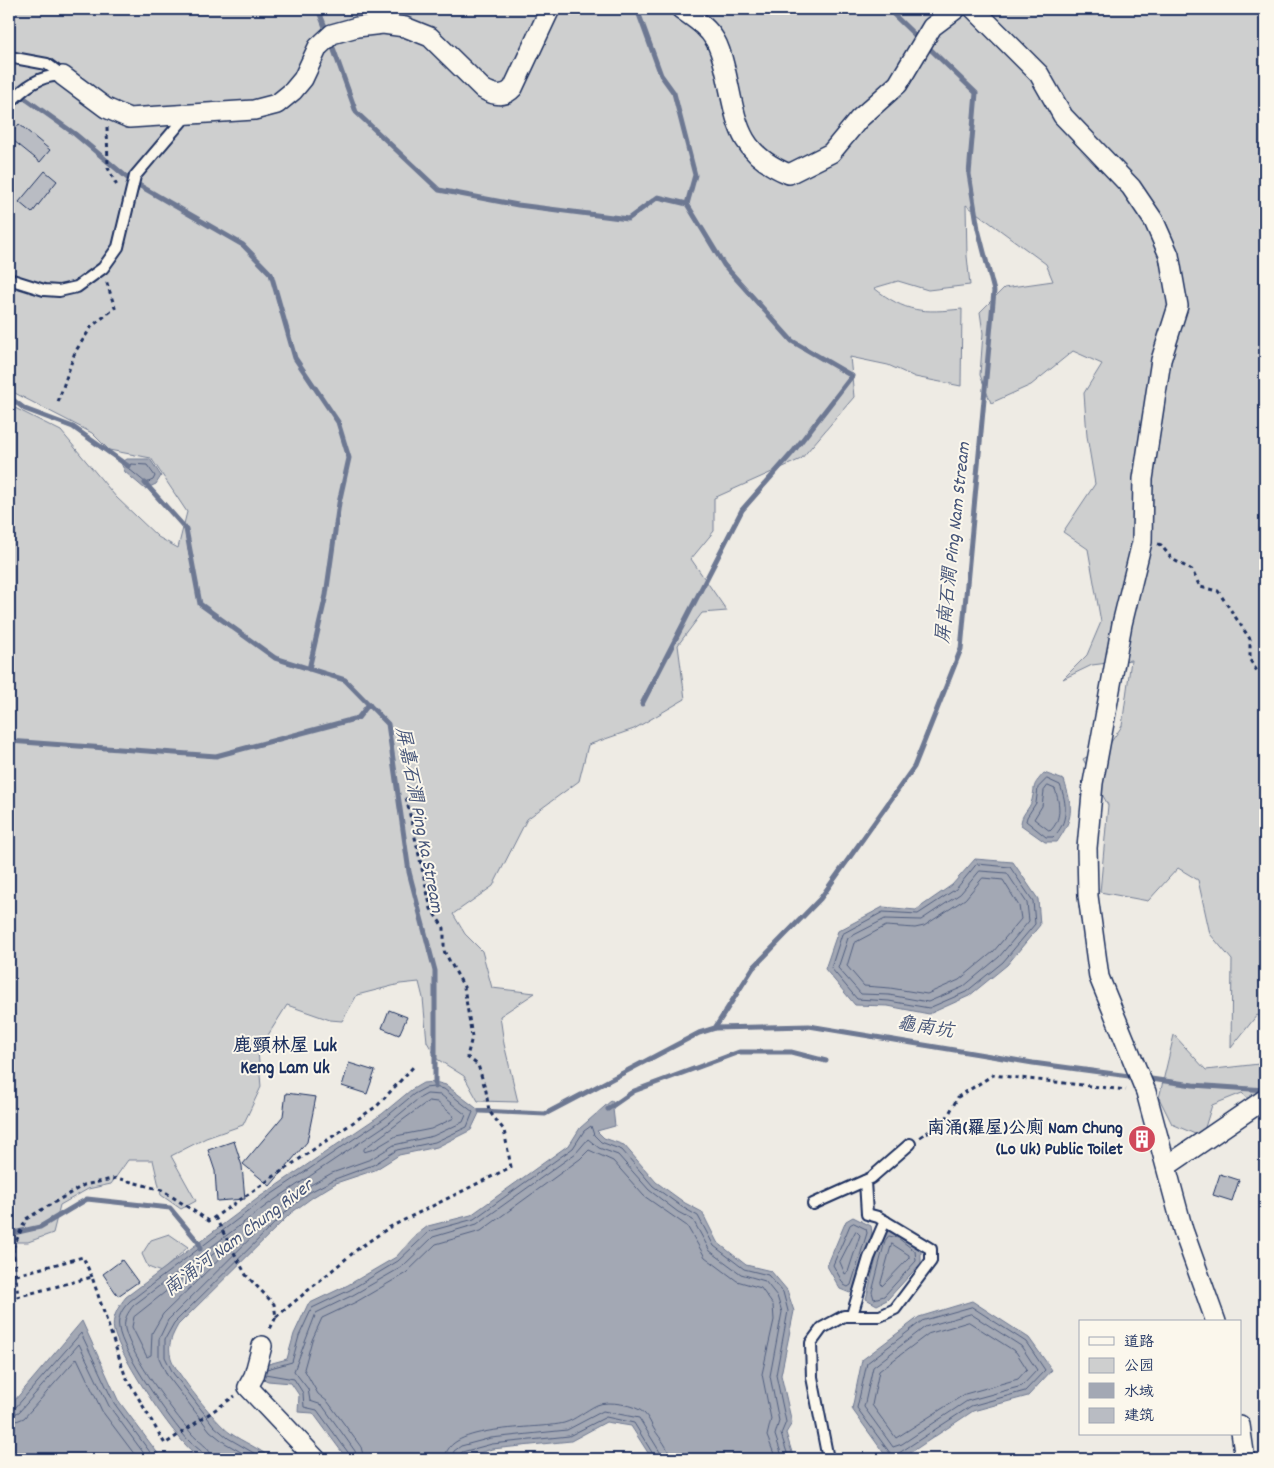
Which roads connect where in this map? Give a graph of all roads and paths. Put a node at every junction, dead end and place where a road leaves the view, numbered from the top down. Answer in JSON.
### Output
{"nodes":[{"id":1,"x":550,"y":9,"type":"edge"},
{"id":2,"x":681,"y":9,"type":"edge"},
{"id":3,"x":956,"y":9,"type":"edge"},
{"id":4,"x":974,"y":9,"type":"edge"},
{"id":5,"x":9,"y":57,"type":"edge"},
{"id":6,"x":63,"y":76,"type":"junction"},
{"id":7,"x":9,"y":104,"type":"edge"},
{"id":8,"x":106,"y":108,"type":"junction"},
{"id":9,"x":188,"y":114,"type":"junction"},
{"id":10,"x":128,"y":210,"type":"junction"},
{"id":11,"x":102,"y":268,"type":"junction"},
{"id":12,"x":9,"y":278,"type":"edge"},
{"id":13,"x":58,"y":402,"type":"dead end"},
{"id":14,"x":1142,"y":542,"type":"junction"},
{"id":15,"x":1265,"y":672,"type":"edge"},
{"id":16,"x":406,"y":797,"type":"dead end"},
{"id":17,"x":9,"y":1049,"type":"edge"},
{"id":18,"x":414,"y":1066,"type":"dead end"},
{"id":19,"x":9,"y":1083,"type":"edge"},
{"id":20,"x":1146,"y":1092,"type":"junction"},
{"id":21,"x":1265,"y":1100,"type":"edge"},
{"id":22,"x":910,"y":1144,"type":"joint"},
{"id":23,"x":1167,"y":1166,"type":"junction"},
{"id":24,"x":865,"y":1181,"type":"junction"},
{"id":25,"x":812,"y":1204,"type":"dead end"},
{"id":26,"x":215,"y":1217,"type":"junction"},
{"id":27,"x":885,"y":1221,"type":"junction"},
{"id":28,"x":9,"y":1241,"type":"edge"},
{"id":29,"x":13,"y":1248,"type":"junction"},
{"id":30,"x":16,"y":1275,"type":"junction"},
{"id":31,"x":92,"y":1277,"type":"junction"},
{"id":32,"x":18,"y":1297,"type":"junction"},
{"id":33,"x":9,"y":1299,"type":"edge"},
{"id":34,"x":852,"y":1315,"type":"junction"},
{"id":35,"x":276,"y":1317,"type":"junction"},
{"id":36,"x":1215,"y":1320,"type":"edge"},
{"id":37,"x":262,"y":1346,"type":"joint"},
{"id":38,"x":248,"y":1387,"type":"junction"},
{"id":39,"x":1242,"y":1436,"type":"edge"},
{"id":40,"x":316,"y":1459,"type":"edge"},
{"id":41,"x":828,"y":1459,"type":"edge"},
{"id":42,"x":1245,"y":1459,"type":"edge"}],
"edges":[{"from":1,"to":9,"type":"street"},
{"from":2,"to":3,"type":"street"},
{"from":4,"to":14,"type":"street"},
{"from":5,"to":6,"type":"lane"},
{"from":6,"to":7,"type":"lane"},
{"from":6,"to":8,"type":"street"},
{"from":8,"to":9,"type":"street"},
{"from":8,"to":10,"type":"path"},
{"from":9,"to":10,"type":"lane"},
{"from":10,"to":11,"type":"lane"},
{"from":11,"to":12,"type":"lane"},
{"from":11,"to":13,"type":"path"},
{"from":14,"to":15,"type":"path"},
{"from":14,"to":20,"type":"street"},
{"from":16,"to":35,"type":"path"},
{"from":17,"to":19,"type":"path"},
{"from":18,"to":26,"type":"path"},
{"from":20,"to":22,"type":"path"},
{"from":20,"to":23,"type":"street"},
{"from":21,"to":23,"type":"street"},
{"from":22,"to":24,"type":"lane"},
{"from":23,"to":36,"type":"street"},
{"from":24,"to":25,"type":"lane"},
{"from":24,"to":27,"type":"lane"},
{"from":26,"to":29,"type":"path"},
{"from":26,"to":35,"type":"path"},
{"from":27,"to":34,"type":"lane"},
{"from":27,"to":34,"type":"lane"},
{"from":28,"to":29,"type":"path"},
{"from":29,"to":30,"type":"path"},
{"from":30,"to":31,"type":"path"},
{"from":30,"to":32,"type":"path"},
{"from":31,"to":32,"type":"path"},
{"from":31,"to":38,"type":"path"},
{"from":32,"to":33,"type":"path"},
{"from":34,"to":41,"type":"lane"},
{"from":35,"to":37,"type":"path"},
{"from":37,"to":38,"type":"street"},
{"from":38,"to":40,"type":"street"},
{"from":39,"to":42,"type":"street"}]}
